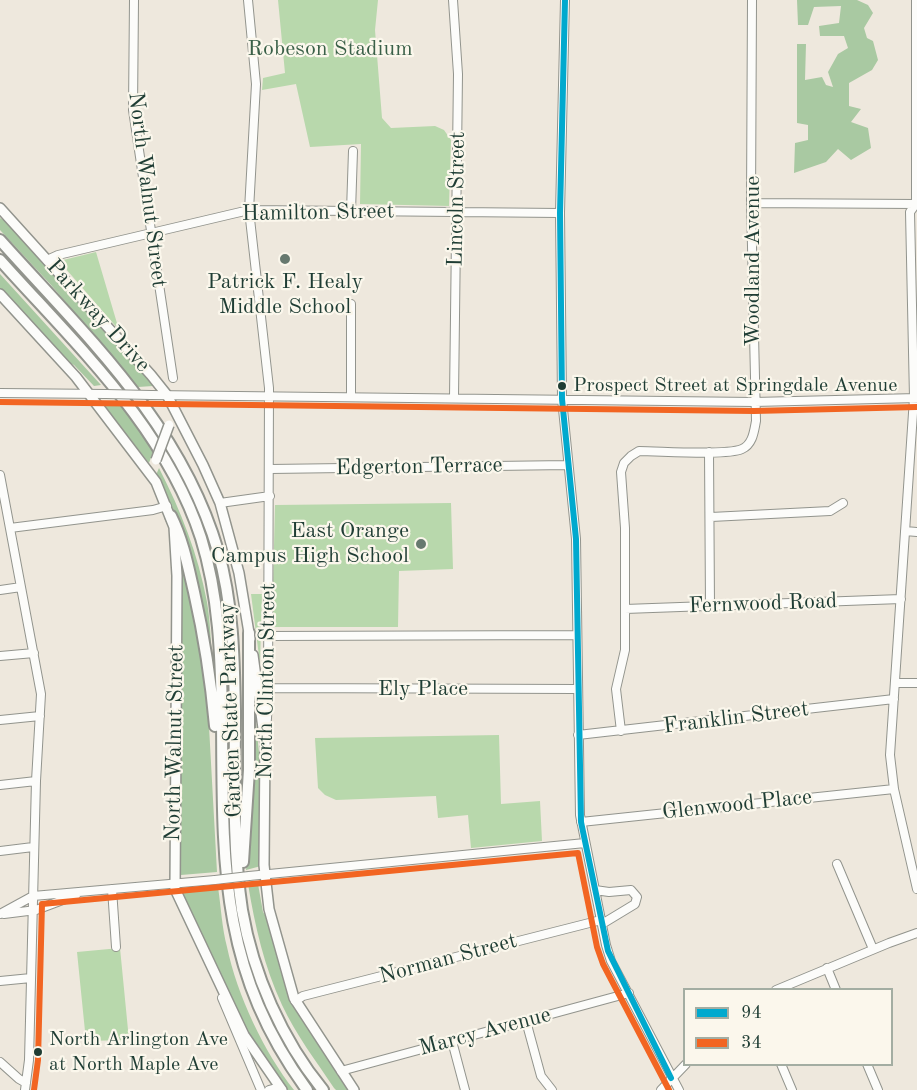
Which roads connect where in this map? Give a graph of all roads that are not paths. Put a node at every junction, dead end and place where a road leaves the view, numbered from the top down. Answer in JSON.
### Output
{"nodes":[{"id":1,"x":134,"y":0,"type":"edge"},
{"id":2,"x":248,"y":0,"type":"edge"},
{"id":3,"x":453,"y":0,"type":"edge"},
{"id":4,"x":565,"y":0,"type":"edge"},
{"id":5,"x":752,"y":0,"type":"edge"},
{"id":6,"x":916,"y":0,"type":"edge"},
{"id":7,"x":353,"y":151,"type":"dead end"},
{"id":8,"x":752,"y":203,"type":"junction"},
{"id":9,"x":916,"y":204,"type":"edge"},
{"id":10,"x":0,"y":208,"type":"edge"},
{"id":11,"x":249,"y":210,"type":"junction"},
{"id":12,"x":351,"y":210,"type":"junction"},
{"id":13,"x":457,"y":212,"type":"junction"},
{"id":14,"x":560,"y":213,"type":"junction"},
{"id":15,"x":151,"y":234,"type":"junction"},
{"id":16,"x":0,"y":240,"type":"edge"},
{"id":17,"x":0,"y":260,"type":"edge"},
{"id":18,"x":47,"y":260,"type":"junction"},
{"id":19,"x":0,"y":294,"type":"edge"},
{"id":20,"x":351,"y":304,"type":"dead end"},
{"id":21,"x":173,"y":378,"type":"dead end"},
{"id":22,"x":0,"y":393,"type":"edge"},
{"id":23,"x":90,"y":394,"type":"junction"},
{"id":24,"x":167,"y":395,"type":"junction"},
{"id":25,"x":269,"y":395,"type":"junction"},
{"id":26,"x":351,"y":396,"type":"junction"},
{"id":27,"x":454,"y":397,"type":"junction"},
{"id":28,"x":916,"y":398,"type":"edge"},
{"id":29,"x":562,"y":399,"type":"junction"},
{"id":30,"x":754,"y":402,"type":"junction"},
{"id":31,"x":186,"y":432,"type":"junction"},
{"id":32,"x":709,"y":452,"type":"junction"},
{"id":33,"x":568,"y":465,"type":"junction"},
{"id":34,"x":270,"y":469,"type":"junction"},
{"id":35,"x":0,"y":475,"type":"edge"},
{"id":36,"x":153,"y":477,"type":"junction"},
{"id":37,"x":270,"y":496,"type":"junction"},
{"id":38,"x":220,"y":503,"type":"junction"},
{"id":39,"x":843,"y":503,"type":"dead end"},
{"id":40,"x":169,"y":511,"type":"junction"},
{"id":41,"x":4,"y":514,"type":"edge"},
{"id":42,"x":711,"y":517,"type":"junction"},
{"id":43,"x":10,"y":528,"type":"junction"},
{"id":44,"x":905,"y":531,"type":"junction"},
{"id":45,"x":917,"y":532,"type":"edge"},
{"id":46,"x":21,"y":587,"type":"junction"},
{"id":47,"x":0,"y":590,"type":"edge"},
{"id":48,"x":901,"y":600,"type":"junction"},
{"id":49,"x":710,"y":606,"type":"junction"},
{"id":50,"x":625,"y":609,"type":"junction"},
{"id":51,"x":249,"y":633,"type":"junction"},
{"id":52,"x":577,"y":635,"type":"junction"},
{"id":53,"x":268,"y":636,"type":"junction"},
{"id":54,"x":34,"y":653,"type":"junction"},
{"id":55,"x":0,"y":656,"type":"edge"},
{"id":56,"x":895,"y":682,"type":"junction"},
{"id":57,"x":917,"y":683,"type":"edge"},
{"id":58,"x":268,"y":688,"type":"junction"},
{"id":59,"x":577,"y":689,"type":"junction"},
{"id":60,"x":894,"y":699,"type":"junction"},
{"id":61,"x":40,"y":716,"type":"junction"},
{"id":62,"x":0,"y":720,"type":"edge"},
{"id":63,"x":621,"y":731,"type":"junction"},
{"id":64,"x":578,"y":735,"type":"junction"},
{"id":65,"x":266,"y":743,"type":"junction"},
{"id":66,"x":36,"y":781,"type":"junction"},
{"id":67,"x":0,"y":785,"type":"edge"},
{"id":68,"x":894,"y":789,"type":"junction"},
{"id":69,"x":223,"y":798,"type":"junction"},
{"id":70,"x":580,"y":822,"type":"junction"},
{"id":71,"x":585,"y":843,"type":"junction"},
{"id":72,"x":33,"y":847,"type":"junction"},
{"id":73,"x":0,"y":851,"type":"edge"},
{"id":74,"x":837,"y":864,"type":"dead end"},
{"id":75,"x":264,"y":875,"type":"junction"},
{"id":76,"x":174,"y":883,"type":"junction"},
{"id":77,"x":112,"y":889,"type":"junction"},
{"id":78,"x":917,"y":889,"type":"edge"},
{"id":79,"x":95,"y":890,"type":"junction"},
{"id":80,"x":595,"y":890,"type":"junction"},
{"id":81,"x":53,"y":894,"type":"junction"},
{"id":82,"x":33,"y":896,"type":"junction"},
{"id":83,"x":241,"y":902,"type":"junction"},
{"id":84,"x":56,"y":903,"type":"junction"},
{"id":85,"x":32,"y":911,"type":"junction"},
{"id":86,"x":0,"y":915,"type":"edge"},
{"id":87,"x":602,"y":922,"type":"junction"},
{"id":88,"x":917,"y":933,"type":"edge"},
{"id":89,"x":116,"y":947,"type":"dead end"},
{"id":90,"x":873,"y":949,"type":"junction"},
{"id":91,"x":207,"y":958,"type":"junction"},
{"id":92,"x":827,"y":968,"type":"junction"},
{"id":93,"x":31,"y":978,"type":"junction"},
{"id":94,"x":0,"y":981,"type":"edge"},
{"id":95,"x":781,"y":988,"type":"edge"},
{"id":96,"x":835,"y":988,"type":"edge"},
{"id":97,"x":629,"y":993,"type":"junction"},
{"id":98,"x":295,"y":1001,"type":"junction"},
{"id":99,"x":526,"y":1021,"type":"junction"},
{"id":100,"x":452,"y":1041,"type":"junction"},
{"id":101,"x":0,"y":1062,"type":"edge"},
{"id":102,"x":685,"y":1066,"type":"edge"},
{"id":103,"x":781,"y":1066,"type":"edge"},
{"id":104,"x":867,"y":1066,"type":"edge"},
{"id":105,"x":341,"y":1071,"type":"junction"},
{"id":106,"x":671,"y":1077,"type":"junction"},
{"id":107,"x":26,"y":1086,"type":"edge"},
{"id":108,"x":261,"y":1090,"type":"edge"},
{"id":109,"x":269,"y":1090,"type":"edge"},
{"id":110,"x":282,"y":1090,"type":"edge"},
{"id":111,"x":307,"y":1090,"type":"edge"},
{"id":112,"x":323,"y":1090,"type":"edge"},
{"id":113,"x":354,"y":1090,"type":"edge"},
{"id":114,"x":465,"y":1090,"type":"edge"},
{"id":115,"x":552,"y":1090,"type":"edge"},
{"id":116,"x":661,"y":1090,"type":"edge"},
{"id":117,"x":679,"y":1090,"type":"edge"},
{"id":118,"x":792,"y":1090,"type":"edge"},
{"id":119,"x":878,"y":1090,"type":"edge"}],
"edges":[{"from":1,"to":15,"type":"street","name":"North Walnut Street"},
{"from":2,"to":11,"type":"street","name":"North Clinton Street"},
{"from":3,"to":13,"type":"street","name":"Lincoln Street"},
{"from":4,"to":14,"type":"street"},
{"from":5,"to":8,"type":"street","name":"Woodland Avenue"},
{"from":6,"to":9,"type":"street"},
{"from":7,"to":12,"type":"street"},
{"from":8,"to":9,"type":"street"},
{"from":8,"to":30,"type":"street","name":"Woodland Avenue"},
{"from":9,"to":28,"type":"street"},
{"from":10,"to":18,"type":"main road","name":"Parkway Drive"},
{"from":11,"to":12,"type":"street","name":"Hamilton Street"},
{"from":11,"to":15,"type":"street","name":"Hamilton Street"},
{"from":11,"to":25,"type":"street","name":"North Clinton Street"},
{"from":12,"to":13,"type":"street","name":"Hamilton Street"},
{"from":13,"to":14,"type":"street","name":"Hamilton Street"},
{"from":13,"to":27,"type":"street","name":"Lincoln Street"},
{"from":14,"to":29,"type":"street"},
{"from":15,"to":18,"type":"street","name":"Hamilton Street"},
{"from":15,"to":21,"type":"street","name":"North Walnut Street"},
{"from":16,"to":83,"type":"highway","name":"Garden State Parkway"},
{"from":17,"to":69,"type":"highway","name":"Garden State Parkway"},
{"from":18,"to":24,"type":"main road","name":"Parkway Drive"},
{"from":19,"to":23,"type":"main road"},
{"from":20,"to":26,"type":"street"},
{"from":22,"to":23,"type":"street"},
{"from":23,"to":24,"type":"street","bridge":true},
{"from":23,"to":36,"type":"main road","name":"North Walnut Street"},
{"from":24,"to":25,"type":"street"},
{"from":24,"to":31,"type":"main road","name":"Parkway Drive"},
{"from":25,"to":26,"type":"street"},
{"from":25,"to":34,"type":"street","name":"North Clinton Street"},
{"from":26,"to":27,"type":"street"},
{"from":27,"to":29,"type":"street"},
{"from":28,"to":30,"type":"street"},
{"from":28,"to":44,"type":"street"},
{"from":29,"to":30,"type":"street"},
{"from":29,"to":33,"type":"street"},
{"from":30,"to":32,"type":"street","name":"Woodland Avenue"},
{"from":31,"to":36,"type":"main road","bridge":true},
{"from":31,"to":38,"type":"main road","name":"Parkway Drive"},
{"from":32,"to":42,"type":"street"},
{"from":32,"to":50,"type":"street","name":"Woodland Avenue"},
{"from":33,"to":34,"type":"street","name":"Edgerton Terrace"},
{"from":33,"to":52,"type":"street"},
{"from":34,"to":37,"type":"street","name":"North Clinton Street"},
{"from":35,"to":41,"type":"street"},
{"from":36,"to":40,"type":"main road","name":"North Walnut Street"},
{"from":37,"to":38,"type":"street"},
{"from":37,"to":53,"type":"street","name":"North Clinton Street"},
{"from":38,"to":51,"type":"main road","name":"Parkway Drive"},
{"from":39,"to":42,"type":"street"},
{"from":40,"to":43,"type":"street"},
{"from":40,"to":69,"type":"highway"},
{"from":40,"to":76,"type":"main road","name":"North Walnut Street"},
{"from":41,"to":43,"type":"street"},
{"from":42,"to":49,"type":"street"},
{"from":43,"to":46,"type":"street"},
{"from":44,"to":45,"type":"street"},
{"from":44,"to":48,"type":"street"},
{"from":46,"to":47,"type":"street"},
{"from":46,"to":54,"type":"street"},
{"from":48,"to":49,"type":"street","name":"Fernwood Road"},
{"from":48,"to":56,"type":"street"},
{"from":49,"to":50,"type":"street","name":"Fernwood Road"},
{"from":50,"to":63,"type":"street","name":"Woodland Avenue"},
{"from":51,"to":65,"type":"main road","name":"Parkway Drive"},
{"from":51,"to":83,"type":"highway"},
{"from":52,"to":53,"type":"street"},
{"from":52,"to":59,"type":"street"},
{"from":53,"to":58,"type":"street","name":"North Clinton Street"},
{"from":54,"to":55,"type":"street"},
{"from":54,"to":61,"type":"street"},
{"from":56,"to":57,"type":"street"},
{"from":56,"to":60,"type":"street"},
{"from":58,"to":59,"type":"street","name":"Ely Place"},
{"from":58,"to":65,"type":"street","name":"North Clinton Street"},
{"from":59,"to":64,"type":"street"},
{"from":60,"to":63,"type":"street","name":"Franklin Street"},
{"from":60,"to":68,"type":"street"},
{"from":61,"to":62,"type":"street"},
{"from":61,"to":66,"type":"street"},
{"from":63,"to":64,"type":"street","name":"Franklin Street"},
{"from":64,"to":70,"type":"street"},
{"from":65,"to":75,"type":"main road","name":"North Clinton Street"},
{"from":66,"to":67,"type":"street"},
{"from":66,"to":72,"type":"street"},
{"from":68,"to":70,"type":"street","name":"Glenwood Place"},
{"from":68,"to":78,"type":"street"},
{"from":69,"to":111,"type":"highway","name":"Garden State Parkway"},
{"from":70,"to":71,"type":"street"},
{"from":71,"to":75,"type":"street"},
{"from":71,"to":80,"type":"street"},
{"from":72,"to":73,"type":"street"},
{"from":72,"to":82,"type":"street"},
{"from":74,"to":90,"type":"street"},
{"from":75,"to":76,"type":"street","bridge":true},
{"from":75,"to":98,"type":"main road","name":"North Clinton Street"},
{"from":76,"to":77,"type":"street"},
{"from":76,"to":91,"type":"main road","name":"North Walnut Street"},
{"from":77,"to":79,"type":"street"},
{"from":77,"to":89,"type":"street"},
{"from":79,"to":81,"type":"street"},
{"from":79,"to":84,"type":"street"},
{"from":80,"to":87,"type":"street"},
{"from":80,"to":87,"type":"street","name":"Norman Street"},
{"from":81,"to":82,"type":"street"},
{"from":81,"to":84,"type":"street"},
{"from":82,"to":85,"type":"street"},
{"from":82,"to":86,"type":"street"},
{"from":83,"to":112,"type":"highway","name":"Garden State Parkway"},
{"from":84,"to":85,"type":"street"},
{"from":85,"to":86,"type":"street"},
{"from":85,"to":93,"type":"street"},
{"from":87,"to":97,"type":"street"},
{"from":87,"to":98,"type":"street","name":"Norman Street"},
{"from":88,"to":90,"type":"street"},
{"from":90,"to":92,"type":"street"},
{"from":91,"to":108,"type":"street"},
{"from":91,"to":110,"type":"main road","name":"North Walnut Street"},
{"from":92,"to":95,"type":"street"},
{"from":92,"to":96,"type":"street"},
{"from":93,"to":94,"type":"street"},
{"from":93,"to":107,"type":"street"},
{"from":97,"to":99,"type":"street","name":"Marcy Avenue"},
{"from":97,"to":106,"type":"street"},
{"from":98,"to":105,"type":"main road","name":"North Clinton Street"},
{"from":99,"to":100,"type":"street","name":"Marcy Avenue"},
{"from":99,"to":115,"type":"street"},
{"from":100,"to":105,"type":"street","name":"Marcy Avenue"},
{"from":100,"to":114,"type":"street"},
{"from":101,"to":107,"type":"street"},
{"from":102,"to":106,"type":"street"},
{"from":103,"to":118,"type":"street"},
{"from":104,"to":119,"type":"street"},
{"from":105,"to":113,"type":"main road","name":"North Clinton Street"},
{"from":106,"to":116,"type":"street"},
{"from":106,"to":117,"type":"street"},
{"from":109,"to":110,"type":"street"}]}
